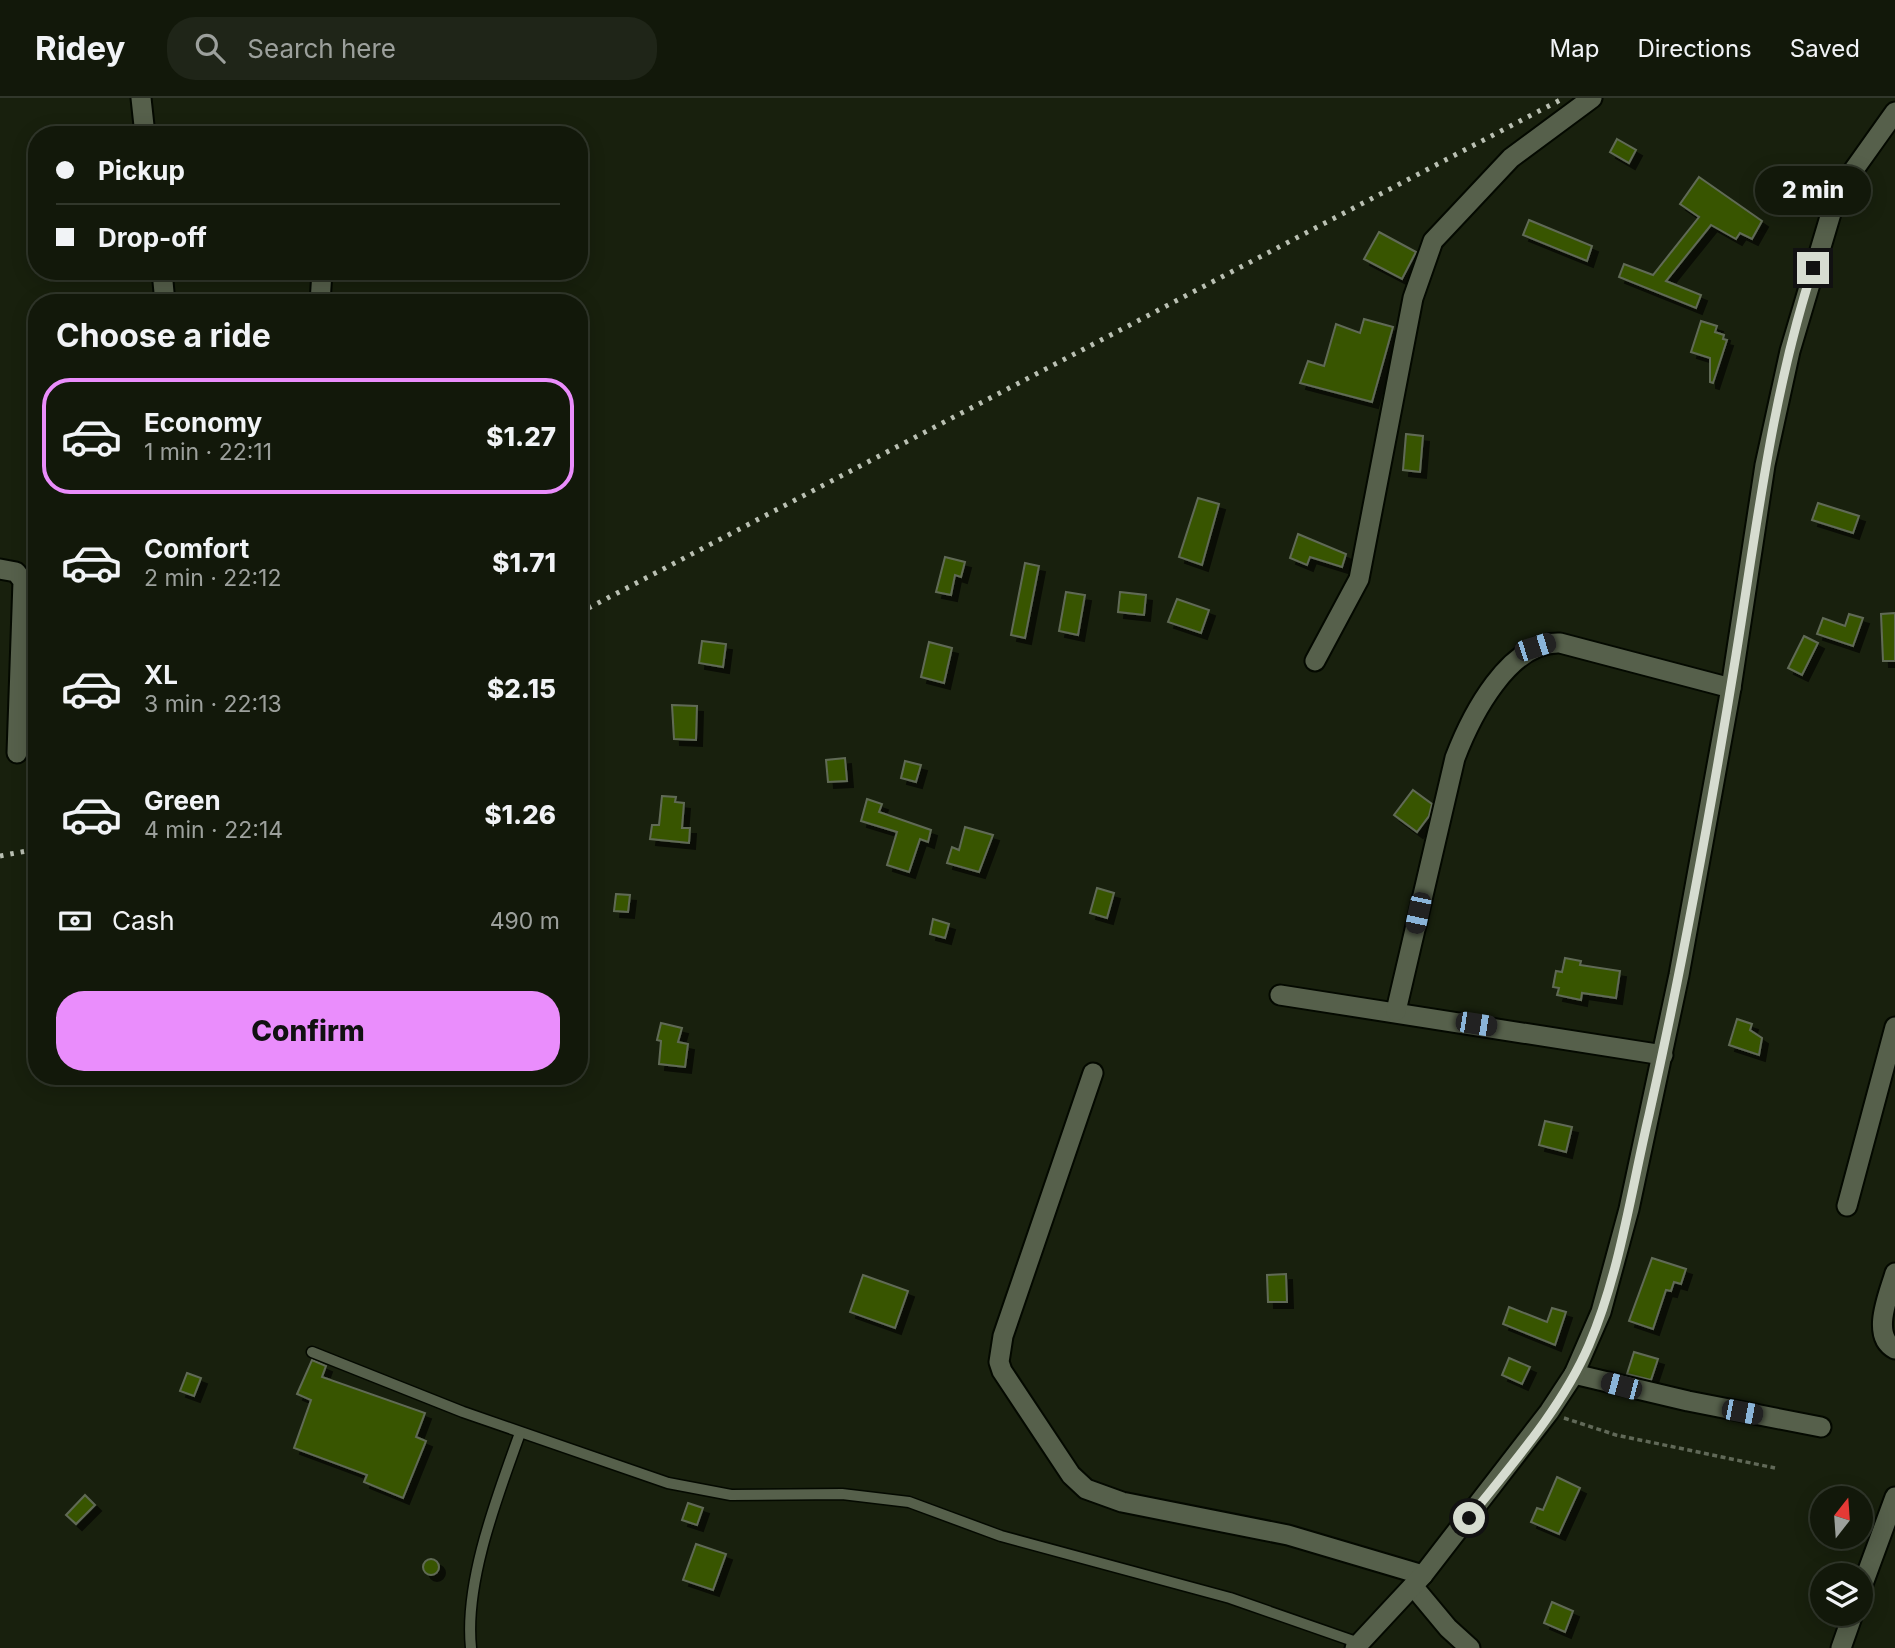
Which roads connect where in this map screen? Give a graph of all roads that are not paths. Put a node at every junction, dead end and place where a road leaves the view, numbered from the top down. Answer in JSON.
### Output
{"nodes":[{"id":1,"x":141,"y":98,"type":"edge"},
{"id":2,"x":1592,"y":98,"type":"edge"},
{"id":3,"x":1895,"y":112,"type":"edge"},
{"id":4,"x":144,"y":126,"type":"edge"},
{"id":5,"x":0,"y":569,"type":"edge"},
{"id":6,"x":1315,"y":661,"type":"dead end"},
{"id":7,"x":1731,"y":688,"type":"junction"},
{"id":8,"x":17,"y":753,"type":"dead end"},
{"id":9,"x":1280,"y":995,"type":"dead end"},
{"id":10,"x":1396,"y":1012,"type":"junction"},
{"id":11,"x":1895,"y":1027,"type":"edge"},
{"id":12,"x":1662,"y":1055,"type":"junction"},
{"id":13,"x":1093,"y":1073,"type":"dead end"},
{"id":14,"x":1847,"y":1206,"type":"dead end"},
{"id":15,"x":1895,"y":1273,"type":"edge"},
{"id":16,"x":1895,"y":1349,"type":"edge"},
{"id":17,"x":312,"y":1352,"type":"dead end"},
{"id":18,"x":1574,"y":1374,"type":"junction"},
{"id":19,"x":1821,"y":1427,"type":"dead end"},
{"id":20,"x":520,"y":1433,"type":"junction"},
{"id":21,"x":1895,"y":1497,"type":"edge"},
{"id":22,"x":1871,"y":1563,"type":"edge"},
{"id":23,"x":1418,"y":1580,"type":"junction"},
{"id":24,"x":1849,"y":1626,"type":"edge"},
{"id":25,"x":1357,"y":1646,"type":"edge"},
{"id":26,"x":471,"y":1648,"type":"edge"},
{"id":27,"x":1470,"y":1648,"type":"edge"},
{"id":28,"x":1841,"y":1648,"type":"edge"}],
"edges":[{"from":1,"to":4,"type":"street"},
{"from":2,"to":6,"type":"street"},
{"from":3,"to":7,"type":"street"},
{"from":5,"to":8,"type":"street"},
{"from":7,"to":10,"type":"street"},
{"from":7,"to":12,"type":"street"},
{"from":9,"to":10,"type":"street"},
{"from":10,"to":12,"type":"street"},
{"from":11,"to":14,"type":"street"},
{"from":12,"to":18,"type":"street"},
{"from":13,"to":23,"type":"street"},
{"from":15,"to":16,"type":"street"},
{"from":17,"to":20,"type":"lane"},
{"from":18,"to":19,"type":"street"},
{"from":18,"to":23,"type":"street"},
{"from":20,"to":25,"type":"lane"},
{"from":20,"to":26,"type":"lane"},
{"from":21,"to":22,"type":"street"},
{"from":23,"to":25,"type":"street"},
{"from":23,"to":27,"type":"street"},
{"from":24,"to":28,"type":"street"}]}
